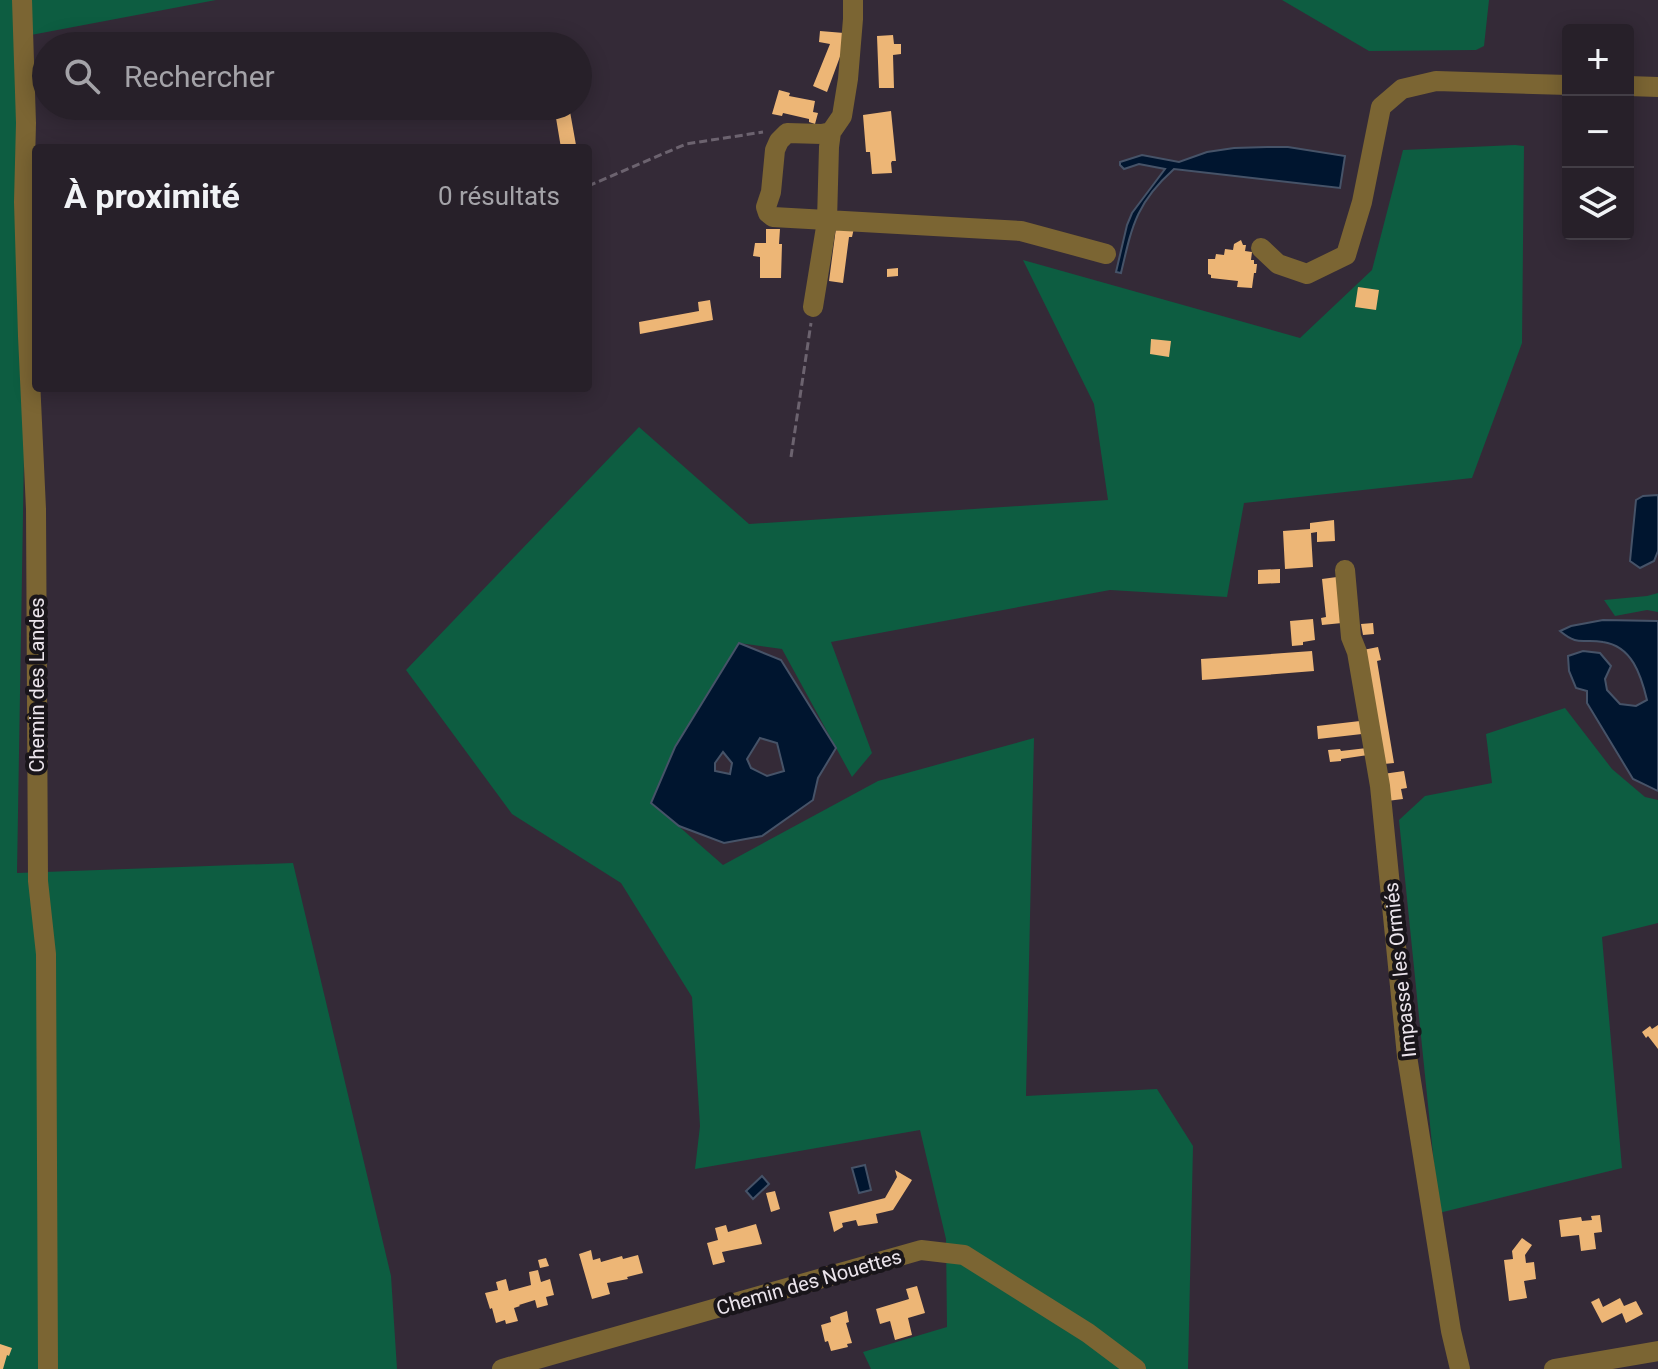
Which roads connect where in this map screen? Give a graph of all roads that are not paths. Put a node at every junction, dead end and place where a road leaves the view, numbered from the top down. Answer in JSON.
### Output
{"nodes":[{"id":1,"x":22,"y":0,"type":"edge"},
{"id":2,"x":853,"y":0,"type":"edge"},
{"id":3,"x":1562,"y":85,"type":"edge"},
{"id":4,"x":1634,"y":86,"type":"edge"},
{"id":5,"x":1658,"y":87,"type":"edge"},
{"id":6,"x":831,"y":132,"type":"junction"},
{"id":7,"x":827,"y":221,"type":"junction"},
{"id":8,"x":1261,"y":248,"type":"dead end"},
{"id":9,"x":1106,"y":254,"type":"dead end"},
{"id":10,"x":813,"y":307,"type":"road end"},
{"id":11,"x":1345,"y":570,"type":"dead end"},
{"id":12,"x":1658,"y":1351,"type":"edge"},
{"id":13,"x":48,"y":1369,"type":"edge"},
{"id":14,"x":502,"y":1369,"type":"edge"},
{"id":15,"x":1136,"y":1369,"type":"edge"},
{"id":16,"x":1460,"y":1369,"type":"edge"},
{"id":17,"x":1554,"y":1369,"type":"edge"}],
"edges":[{"from":1,"to":13,"type":"street","name":"Chemin des Landes"},
{"from":2,"to":6,"type":"street"},
{"from":3,"to":8,"type":"street"},
{"from":4,"to":5,"type":"street"},
{"from":6,"to":7,"type":"street"},
{"from":6,"to":7,"type":"street"},
{"from":7,"to":9,"type":"street"},
{"from":7,"to":10,"type":"street"},
{"from":11,"to":16,"type":"street","name":"Impasse les Ormiés"},
{"from":12,"to":17,"type":"street"},
{"from":14,"to":15,"type":"street","name":"Chemin des Nouettes"}]}
